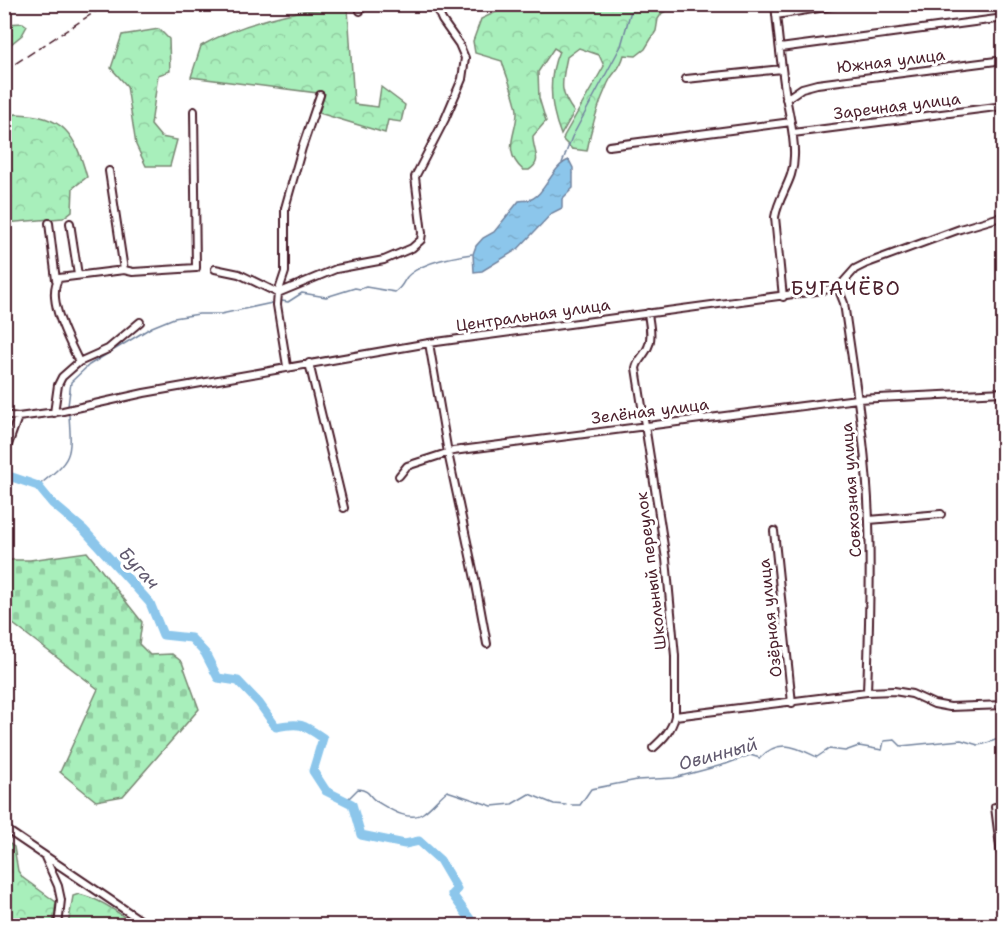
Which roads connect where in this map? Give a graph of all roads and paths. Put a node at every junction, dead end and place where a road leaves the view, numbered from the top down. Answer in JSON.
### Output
{"nodes":[{"id":1,"x":435,"y":4,"type":"edge"},
{"id":2,"x":775,"y":4,"type":"edge"},
{"id":3,"x":844,"y":4,"type":"edge"},
{"id":4,"x":776,"y":15,"type":"junction"},
{"id":5,"x":1004,"y":18,"type":"edge"},
{"id":6,"x":780,"y":48,"type":"junction"},
{"id":7,"x":1004,"y":60,"type":"edge"},
{"id":8,"x":782,"y":69,"type":"junction"},
{"id":9,"x":686,"y":79,"type":"dead end"},
{"id":10,"x":321,"y":95,"type":"dead end"},
{"id":11,"x":786,"y":99,"type":"junction"},
{"id":12,"x":1004,"y":106,"type":"edge"},
{"id":13,"x":194,"y":111,"type":"dead end"},
{"id":14,"x":791,"y":122,"type":"junction"},
{"id":15,"x":793,"y":133,"type":"junction"},
{"id":16,"x":609,"y":146,"type":"dead end"},
{"id":17,"x":109,"y":171,"type":"dead end"},
{"id":18,"x":1004,"y":216,"type":"edge"},
{"id":19,"x":49,"y":223,"type":"dead end"},
{"id":20,"x":70,"y":223,"type":"dead end"},
{"id":21,"x":215,"y":269,"type":"dead end"},
{"id":22,"x":124,"y":270,"type":"junction"},
{"id":23,"x":78,"y":275,"type":"junction"},
{"id":24,"x":56,"y":280,"type":"junction"},
{"id":25,"x":838,"y":288,"type":"junction"},
{"id":26,"x":278,"y":293,"type":"junction"},
{"id":27,"x":783,"y":297,"type":"junction"},
{"id":28,"x":648,"y":313,"type":"junction"},
{"id":29,"x":140,"y":322,"type":"dead end"},
{"id":30,"x":429,"y":343,"type":"junction"},
{"id":31,"x":79,"y":362,"type":"junction"},
{"id":32,"x":309,"y":363,"type":"junction"},
{"id":33,"x":287,"y":366,"type":"junction"},
{"id":34,"x":1004,"y":392,"type":"edge"},
{"id":35,"x":857,"y":399,"type":"junction"},
{"id":36,"x":54,"y":412,"type":"junction"},
{"id":37,"x":4,"y":415,"type":"edge"},
{"id":38,"x":18,"y":417,"type":"junction"},
{"id":39,"x":646,"y":424,"type":"junction"},
{"id":40,"x":448,"y":453,"type":"junction"},
{"id":41,"x":4,"y":456,"type":"edge"},
{"id":42,"x":399,"y":476,"type":"dead end"},
{"id":43,"x":344,"y":508,"type":"dead end"},
{"id":44,"x":941,"y":514,"type":"dead end"},
{"id":45,"x":869,"y":520,"type":"junction"},
{"id":46,"x":774,"y":531,"type":"dead end"},
{"id":47,"x":487,"y":644,"type":"dead end"},
{"id":48,"x":867,"y":692,"type":"junction"},
{"id":49,"x":792,"y":703,"type":"junction"},
{"id":50,"x":1004,"y":705,"type":"edge"},
{"id":51,"x":675,"y":716,"type":"junction"},
{"id":52,"x":653,"y":748,"type":"dead end"},
{"id":53,"x":995,"y":807,"type":"dead end"},
{"id":54,"x":4,"y":828,"type":"edge"},
{"id":55,"x":44,"y":855,"type":"junction"},
{"id":56,"x":1004,"y":879,"type":"edge"},
{"id":57,"x":58,"y":926,"type":"edge"},
{"id":58,"x":149,"y":926,"type":"edge"}],
"edges":[{"from":1,"to":26,"type":"street"},
{"from":2,"to":4,"type":"street"},
{"from":3,"to":4,"type":"street"},
{"from":4,"to":6,"type":"street"},
{"from":5,"to":6,"type":"street"},
{"from":6,"to":8,"type":"street"},
{"from":7,"to":11,"type":"street","name":"Южная улица"},
{"from":8,"to":9,"type":"street"},
{"from":8,"to":11,"type":"street"},
{"from":10,"to":26,"type":"street"},
{"from":11,"to":14,"type":"street"},
{"from":12,"to":15,"type":"street","name":"Заречная улица"},
{"from":13,"to":22,"type":"street"},
{"from":14,"to":15,"type":"street"},
{"from":14,"to":16,"type":"street"},
{"from":15,"to":27,"type":"street"},
{"from":17,"to":22,"type":"street"},
{"from":18,"to":25,"type":"street"},
{"from":19,"to":24,"type":"street"},
{"from":20,"to":23,"type":"street"},
{"from":21,"to":26,"type":"street"},
{"from":22,"to":23,"type":"street"},
{"from":23,"to":24,"type":"street"},
{"from":24,"to":31,"type":"street"},
{"from":25,"to":27,"type":"street","name":"Центральная улица"},
{"from":25,"to":35,"type":"street","name":"Совхозная улица"},
{"from":26,"to":33,"type":"street"},
{"from":27,"to":28,"type":"street","name":"Центральная улица"},
{"from":28,"to":30,"type":"street","name":"Центральная улица"},
{"from":28,"to":39,"type":"street","name":"Школьный переулок"},
{"from":29,"to":31,"type":"street"},
{"from":30,"to":32,"type":"street","name":"Центральная улица"},
{"from":30,"to":40,"type":"street"},
{"from":31,"to":36,"type":"street"},
{"from":32,"to":33,"type":"street","name":"Центральная улица"},
{"from":32,"to":43,"type":"street"},
{"from":33,"to":36,"type":"street","name":"Центральная улица"},
{"from":34,"to":35,"type":"street","name":"Зелёная улица"},
{"from":35,"to":39,"type":"street","name":"Зелёная улица"},
{"from":35,"to":45,"type":"street","name":"Совхозная улица"},
{"from":36,"to":38,"type":"street","name":"Центральная улица"},
{"from":37,"to":38,"type":"street","name":"Центральная улица"},
{"from":38,"to":41,"type":"street"},
{"from":39,"to":40,"type":"street","name":"Зелёная улица"},
{"from":39,"to":51,"type":"street","name":"Школьный переулок"},
{"from":40,"to":42,"type":"street","name":"Зелёная улица"},
{"from":40,"to":47,"type":"street"},
{"from":44,"to":45,"type":"street"},
{"from":45,"to":48,"type":"street","name":"Совхозная улица"},
{"from":46,"to":49,"type":"street","name":"Озёрная улица"},
{"from":48,"to":49,"type":"street"},
{"from":48,"to":50,"type":"street"},
{"from":49,"to":51,"type":"street"},
{"from":51,"to":52,"type":"street"},
{"from":53,"to":56,"type":"street"},
{"from":54,"to":55,"type":"street"},
{"from":55,"to":57,"type":"street"},
{"from":55,"to":58,"type":"street"}]}
